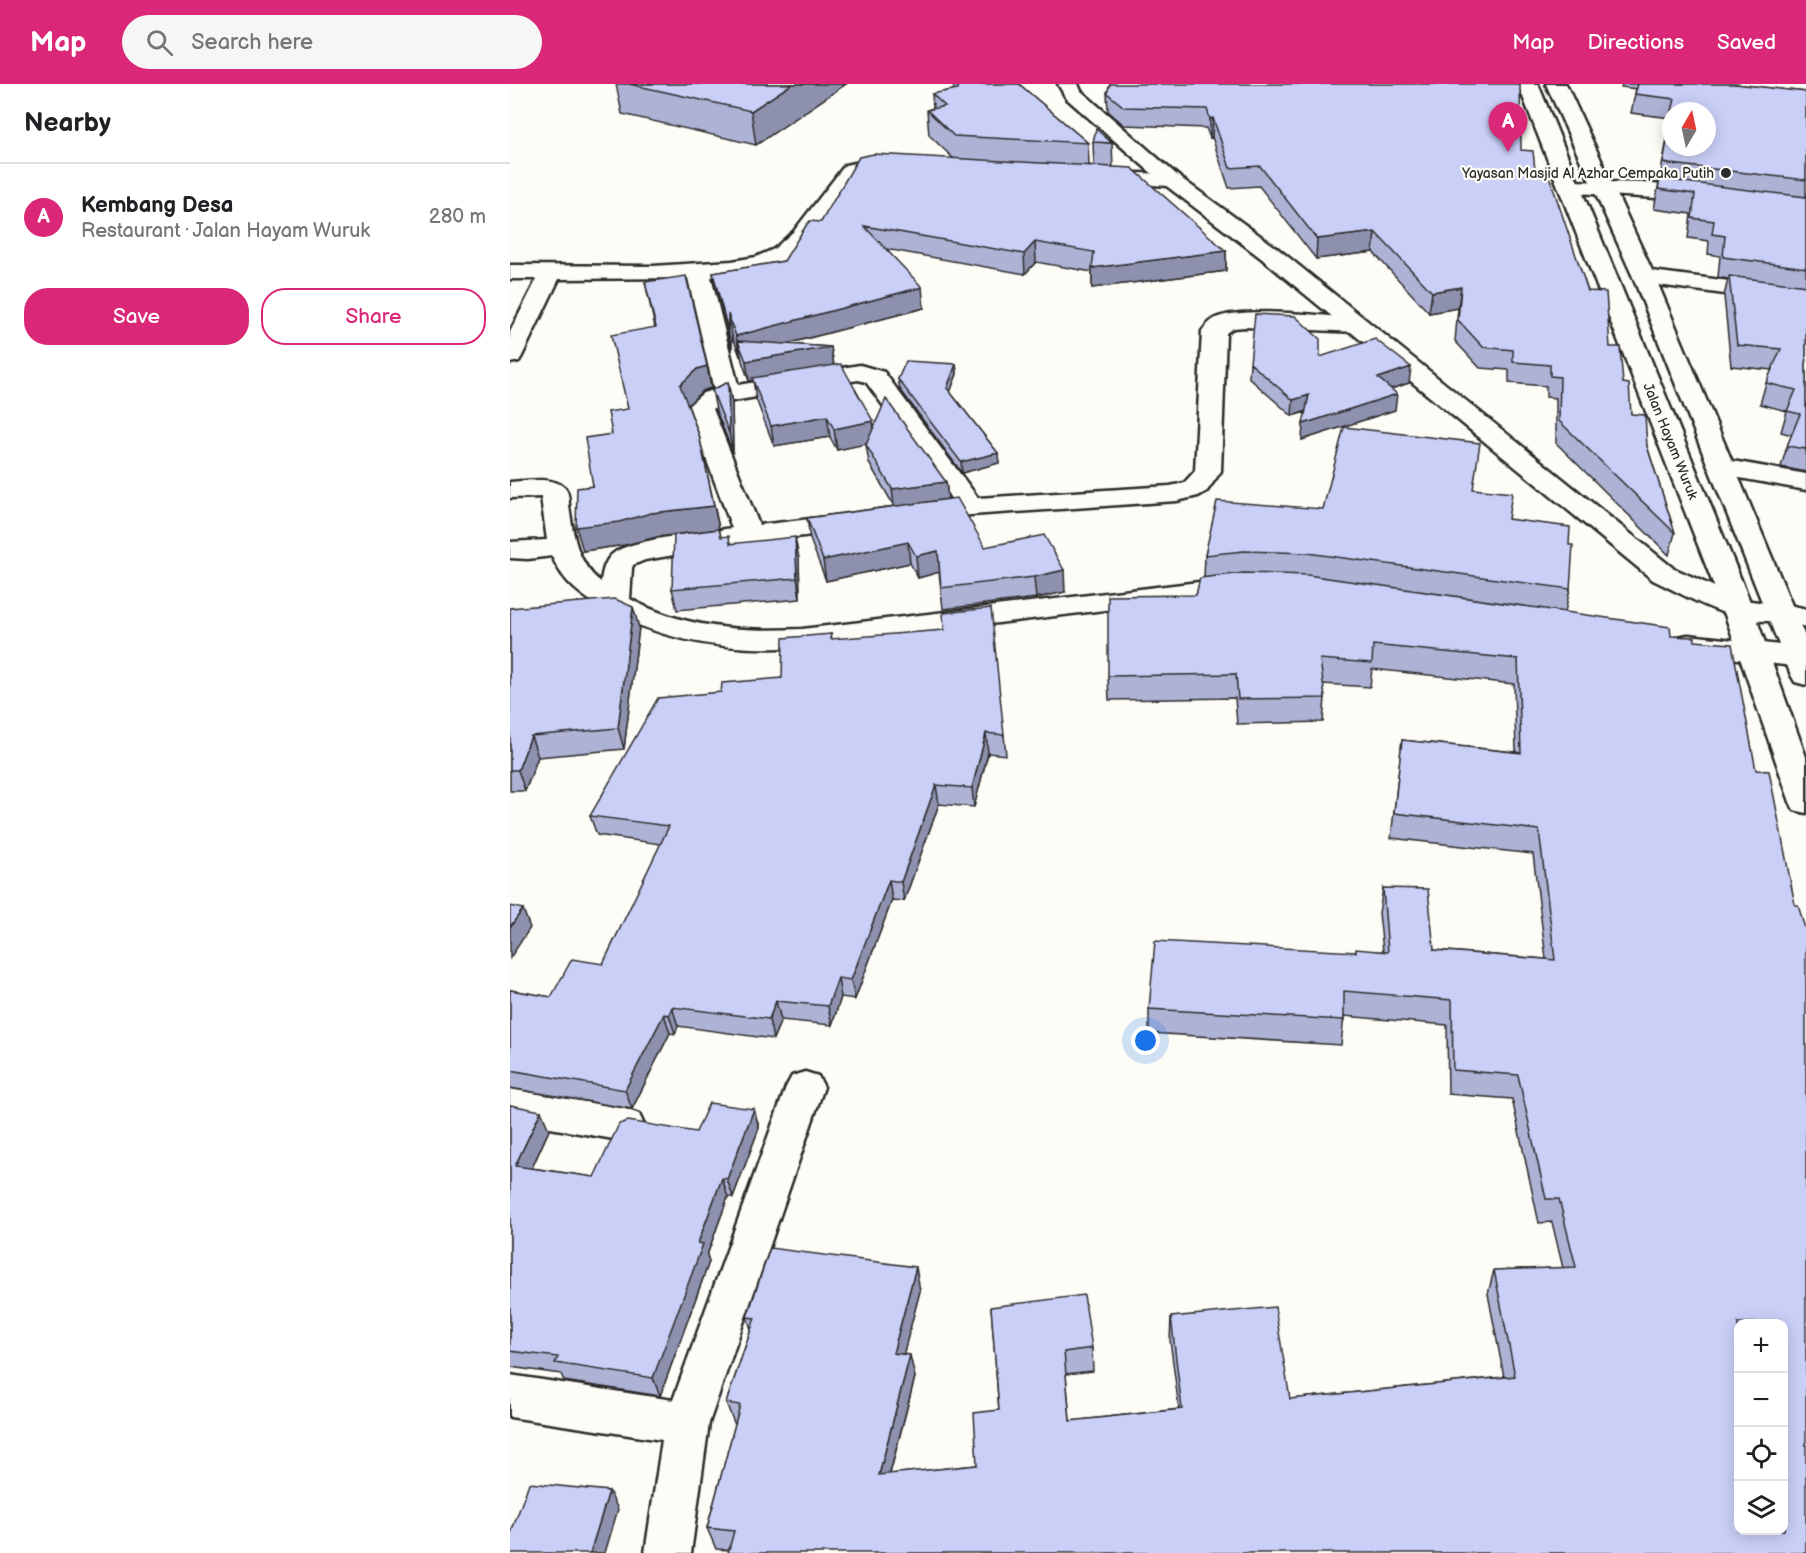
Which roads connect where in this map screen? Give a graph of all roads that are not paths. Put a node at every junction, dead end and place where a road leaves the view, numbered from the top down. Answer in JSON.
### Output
{"nodes":[{"id":1,"x":1068,"y":84,"type":"edge"},
{"id":2,"x":1528,"y":84,"type":"edge"},
{"id":3,"x":1556,"y":84,"type":"edge"},
{"id":4,"x":920,"y":167,"type":"edge"},
{"id":5,"x":1085,"y":177,"type":"edge"},
{"id":6,"x":1171,"y":180,"type":"junction"},
{"id":7,"x":1570,"y":187,"type":"junction"},
{"id":8,"x":1603,"y":187,"type":"junction"},
{"id":9,"x":1722,"y":197,"type":"edge"},
{"id":10,"x":552,"y":271,"type":"junction"},
{"id":11,"x":698,"y":271,"type":"junction"},
{"id":12,"x":510,"y":272,"type":"edge"},
{"id":13,"x":1644,"y":277,"type":"junction"},
{"id":14,"x":1806,"y":298,"type":"edge"},
{"id":15,"x":1357,"y":325,"type":"junction"},
{"id":16,"x":510,"y":356,"type":"edge"},
{"id":17,"x":728,"y":394,"type":"junction"},
{"id":18,"x":1721,"y":467,"type":"junction"},
{"id":19,"x":1806,"y":482,"type":"edge"},
{"id":20,"x":510,"y":490,"type":"edge"},
{"id":21,"x":971,"y":507,"type":"junction"},
{"id":22,"x":749,"y":536,"type":"junction"},
{"id":23,"x":561,"y":547,"type":"junction"},
{"id":24,"x":510,"y":550,"type":"edge"},
{"id":25,"x":1264,"y":586,"type":"edge"},
{"id":26,"x":616,"y":603,"type":"junction"},
{"id":27,"x":1738,"y":609,"type":"junction"},
{"id":28,"x":1793,"y":615,"type":"edge"},
{"id":29,"x":1659,"y":640,"type":"edge"},
{"id":30,"x":1754,"y":653,"type":"junction"},
{"id":31,"x":1803,"y":666,"type":"edge"},
{"id":32,"x":1806,"y":802,"type":"edge"},
{"id":33,"x":805,"y":1086,"type":"dead end"},
{"id":34,"x":510,"y":1105,"type":"edge"},
{"id":35,"x":625,"y":1125,"type":"edge"},
{"id":36,"x":510,"y":1396,"type":"edge"},
{"id":37,"x":687,"y":1423,"type":"junction"},
{"id":38,"x":668,"y":1553,"type":"edge"}],
"edges":[{"from":1,"to":6,"type":"street"},
{"from":2,"to":7,"type":"street","name":"Jalan Hayam Wuruk"},
{"from":3,"to":8,"type":"street"},
{"from":4,"to":11,"type":"street"},
{"from":5,"to":6,"type":"street"},
{"from":6,"to":15,"type":"street"},
{"from":7,"to":8,"type":"street"},
{"from":7,"to":27,"type":"street","name":"Jalan Hayam Wuruk"},
{"from":8,"to":9,"type":"street"},
{"from":8,"to":13,"type":"street"},
{"from":10,"to":11,"type":"street"},
{"from":10,"to":12,"type":"street"},
{"from":10,"to":16,"type":"street"},
{"from":11,"to":17,"type":"street"},
{"from":13,"to":14,"type":"street"},
{"from":13,"to":18,"type":"street"},
{"from":15,"to":21,"type":"street"},
{"from":15,"to":27,"type":"street"},
{"from":17,"to":21,"type":"street"},
{"from":17,"to":22,"type":"street"},
{"from":18,"to":19,"type":"street"},
{"from":18,"to":28,"type":"street"},
{"from":20,"to":23,"type":"street"},
{"from":21,"to":22,"type":"street"},
{"from":22,"to":26,"type":"street"},
{"from":23,"to":24,"type":"street"},
{"from":23,"to":26,"type":"street"},
{"from":25,"to":26,"type":"street"},
{"from":27,"to":28,"type":"street"},
{"from":27,"to":30,"type":"street","name":"Jalan Hayam Wuruk"},
{"from":28,"to":31,"type":"street"},
{"from":29,"to":30,"type":"street"},
{"from":30,"to":31,"type":"street"},
{"from":30,"to":32,"type":"street","name":"Jalan Hayam Wuruk"},
{"from":33,"to":37,"type":"street"},
{"from":34,"to":35,"type":"street"},
{"from":36,"to":37,"type":"street"},
{"from":37,"to":38,"type":"street"}]}
